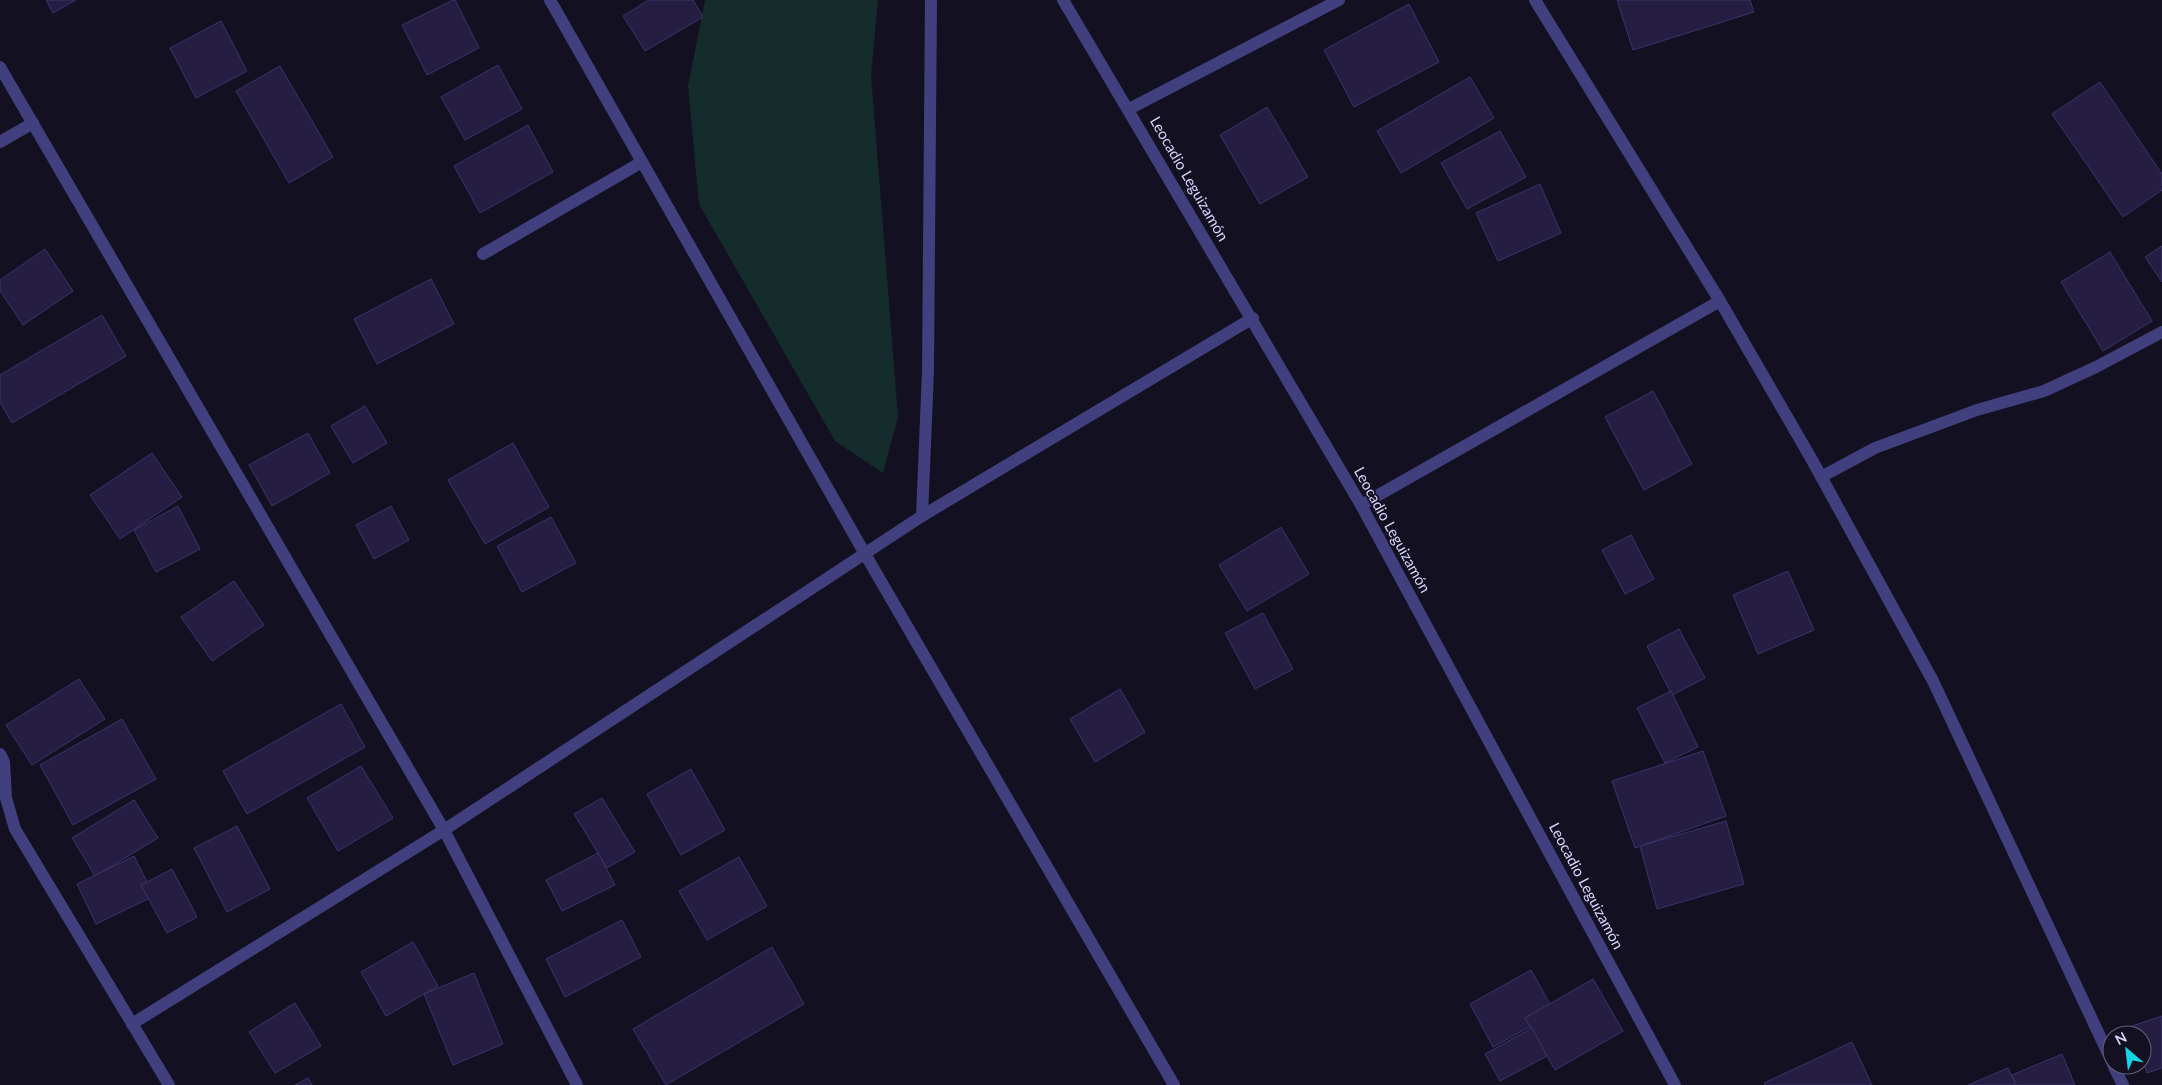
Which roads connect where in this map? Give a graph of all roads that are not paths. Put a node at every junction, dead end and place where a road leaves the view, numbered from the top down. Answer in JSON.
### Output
{"nodes":[{"id":1,"x":550,"y":0,"type":"edge"},
{"id":2,"x":931,"y":0,"type":"edge"},
{"id":3,"x":1063,"y":0,"type":"edge"},
{"id":4,"x":1339,"y":0,"type":"edge"},
{"id":5,"x":1535,"y":0,"type":"edge"},
{"id":6,"x":0,"y":68,"type":"edge"},
{"id":7,"x":1129,"y":109,"type":"junction"},
{"id":8,"x":33,"y":123,"type":"junction"},
{"id":9,"x":0,"y":142,"type":"edge"},
{"id":10,"x":642,"y":162,"type":"junction"},
{"id":11,"x":483,"y":254,"type":"dead end"},
{"id":12,"x":1720,"y":301,"type":"junction"},
{"id":13,"x":1253,"y":318,"type":"junction"},
{"id":14,"x":2162,"y":332,"type":"edge"},
{"id":15,"x":1821,"y":477,"type":"junction"},
{"id":16,"x":1361,"y":505,"type":"junction"},
{"id":17,"x":922,"y":516,"type":"junction"},
{"id":18,"x":865,"y":554,"type":"junction"},
{"id":19,"x":0,"y":754,"type":"edge"},
{"id":20,"x":444,"y":830,"type":"junction"},
{"id":21,"x":132,"y":1024,"type":"junction"},
{"id":22,"x":2102,"y":1041,"type":"edge"},
{"id":23,"x":169,"y":1085,"type":"edge"},
{"id":24,"x":578,"y":1085,"type":"edge"},
{"id":25,"x":1174,"y":1085,"type":"edge"},
{"id":26,"x":1676,"y":1085,"type":"edge"}],
"edges":[{"from":1,"to":10,"type":"street"},
{"from":2,"to":17,"type":"street"},
{"from":3,"to":7,"type":"street","name":"Leocadio Leguizamón"},
{"from":4,"to":7,"type":"street"},
{"from":5,"to":12,"type":"street"},
{"from":6,"to":8,"type":"street"},
{"from":7,"to":13,"type":"street","name":"Leocadio Leguizamón"},
{"from":8,"to":9,"type":"street"},
{"from":8,"to":20,"type":"street"},
{"from":10,"to":11,"type":"street"},
{"from":10,"to":18,"type":"street"},
{"from":12,"to":15,"type":"street"},
{"from":12,"to":16,"type":"street"},
{"from":13,"to":16,"type":"street","name":"Leocadio Leguizamón"},
{"from":13,"to":17,"type":"street"},
{"from":14,"to":15,"type":"street"},
{"from":15,"to":22,"type":"street"},
{"from":16,"to":26,"type":"street","name":"Leocadio Leguizamón"},
{"from":17,"to":18,"type":"street"},
{"from":18,"to":20,"type":"street"},
{"from":18,"to":25,"type":"street"},
{"from":19,"to":21,"type":"street"},
{"from":20,"to":21,"type":"street"},
{"from":20,"to":24,"type":"street"},
{"from":21,"to":23,"type":"street"}]}
